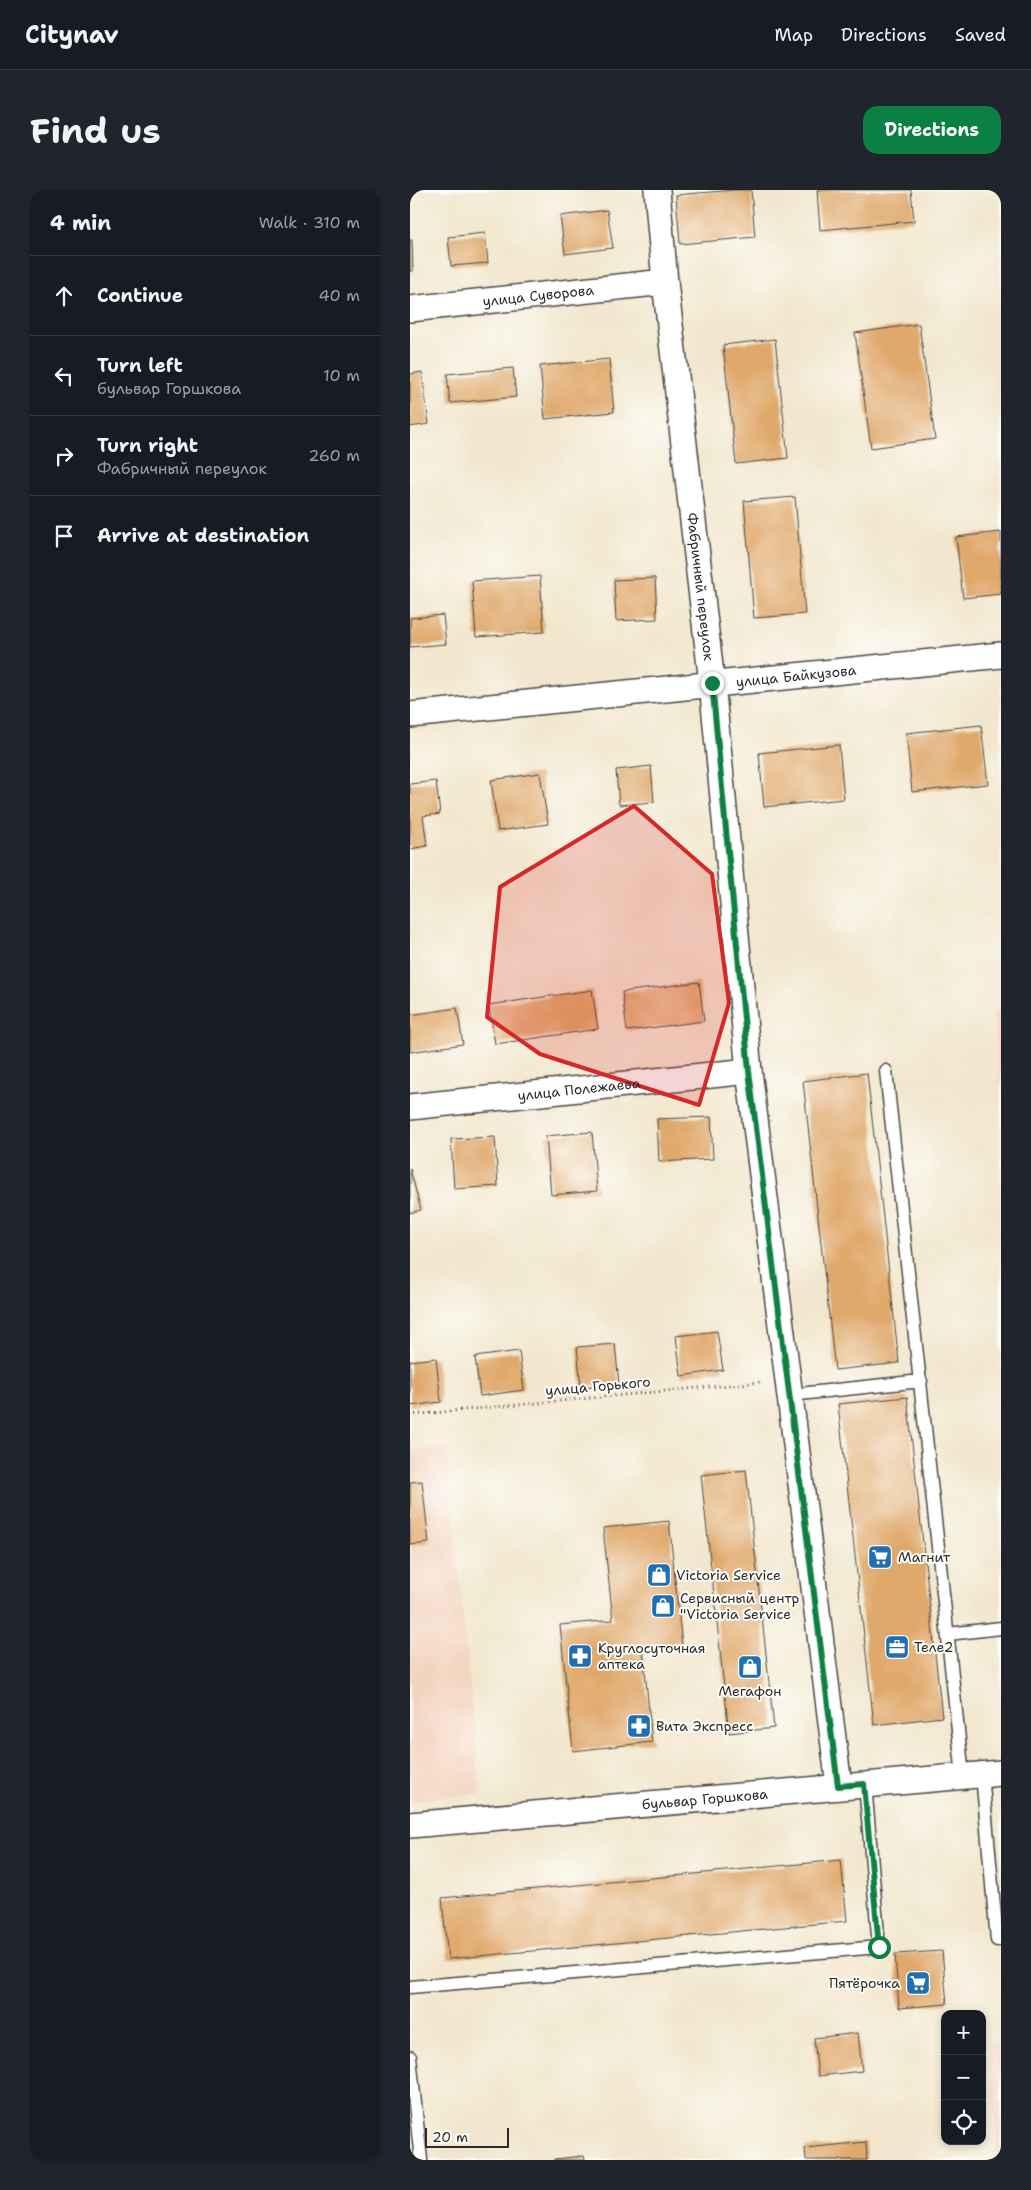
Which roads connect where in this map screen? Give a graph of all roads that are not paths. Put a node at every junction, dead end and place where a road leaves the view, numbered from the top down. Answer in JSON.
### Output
{"nodes":[{"id":1,"x":657,"y":190,"type":"edge"},
{"id":2,"x":665,"y":282,"type":"junction"},
{"id":3,"x":410,"y":309,"type":"edge"},
{"id":4,"x":1001,"y":655,"type":"edge"},
{"id":5,"x":712,"y":683,"type":"junction"},
{"id":6,"x":410,"y":715,"type":"edge"},
{"id":7,"x":749,"y":1071,"type":"junction"},
{"id":8,"x":886,"y":1071,"type":"dead end"},
{"id":9,"x":410,"y":1107,"type":"edge"},
{"id":10,"x":920,"y":1381,"type":"junction"},
{"id":11,"x":789,"y":1388,"type":"junction"},
{"id":12,"x":1001,"y":1628,"type":"edge"},
{"id":13,"x":948,"y":1634,"type":"junction"},
{"id":14,"x":982,"y":1774,"type":"edge"},
{"id":15,"x":864,"y":1784,"type":"junction"},
{"id":16,"x":838,"y":1786,"type":"junction"},
{"id":17,"x":410,"y":1825,"type":"edge"},
{"id":18,"x":1001,"y":1939,"type":"edge"},
{"id":19,"x":410,"y":1988,"type":"edge"},
{"id":20,"x":410,"y":2057,"type":"edge"},
{"id":21,"x":421,"y":2160,"type":"edge"}],
"edges":[{"from":1,"to":2,"type":"street","name":"Фабричный переулок"},
{"from":2,"to":3,"type":"street","name":"улица Суворова"},
{"from":2,"to":5,"type":"street","name":"Фабричный переулок"},
{"from":4,"to":5,"type":"street","name":"улица Байкузова"},
{"from":5,"to":6,"type":"street","name":"улица Байкузова"},
{"from":5,"to":7,"type":"street","name":"Фабричный переулок"},
{"from":7,"to":9,"type":"street","name":"улица Полежаева"},
{"from":7,"to":11,"type":"street","name":"Фабричный переулок"},
{"from":8,"to":10,"type":"lane"},
{"from":10,"to":11,"type":"lane"},
{"from":10,"to":13,"type":"lane"},
{"from":11,"to":16,"type":"street","name":"Фабричный переулок"},
{"from":12,"to":13,"type":"lane"},
{"from":13,"to":14,"type":"lane"},
{"from":14,"to":15,"type":"street","name":"бульвар Горшкова"},
{"from":14,"to":18,"type":"lane"},
{"from":15,"to":16,"type":"street","name":"бульвар Горшкова"},
{"from":15,"to":19,"type":"lane"},
{"from":16,"to":17,"type":"street","name":"бульвар Горшкова"},
{"from":20,"to":21,"type":"lane"}]}
